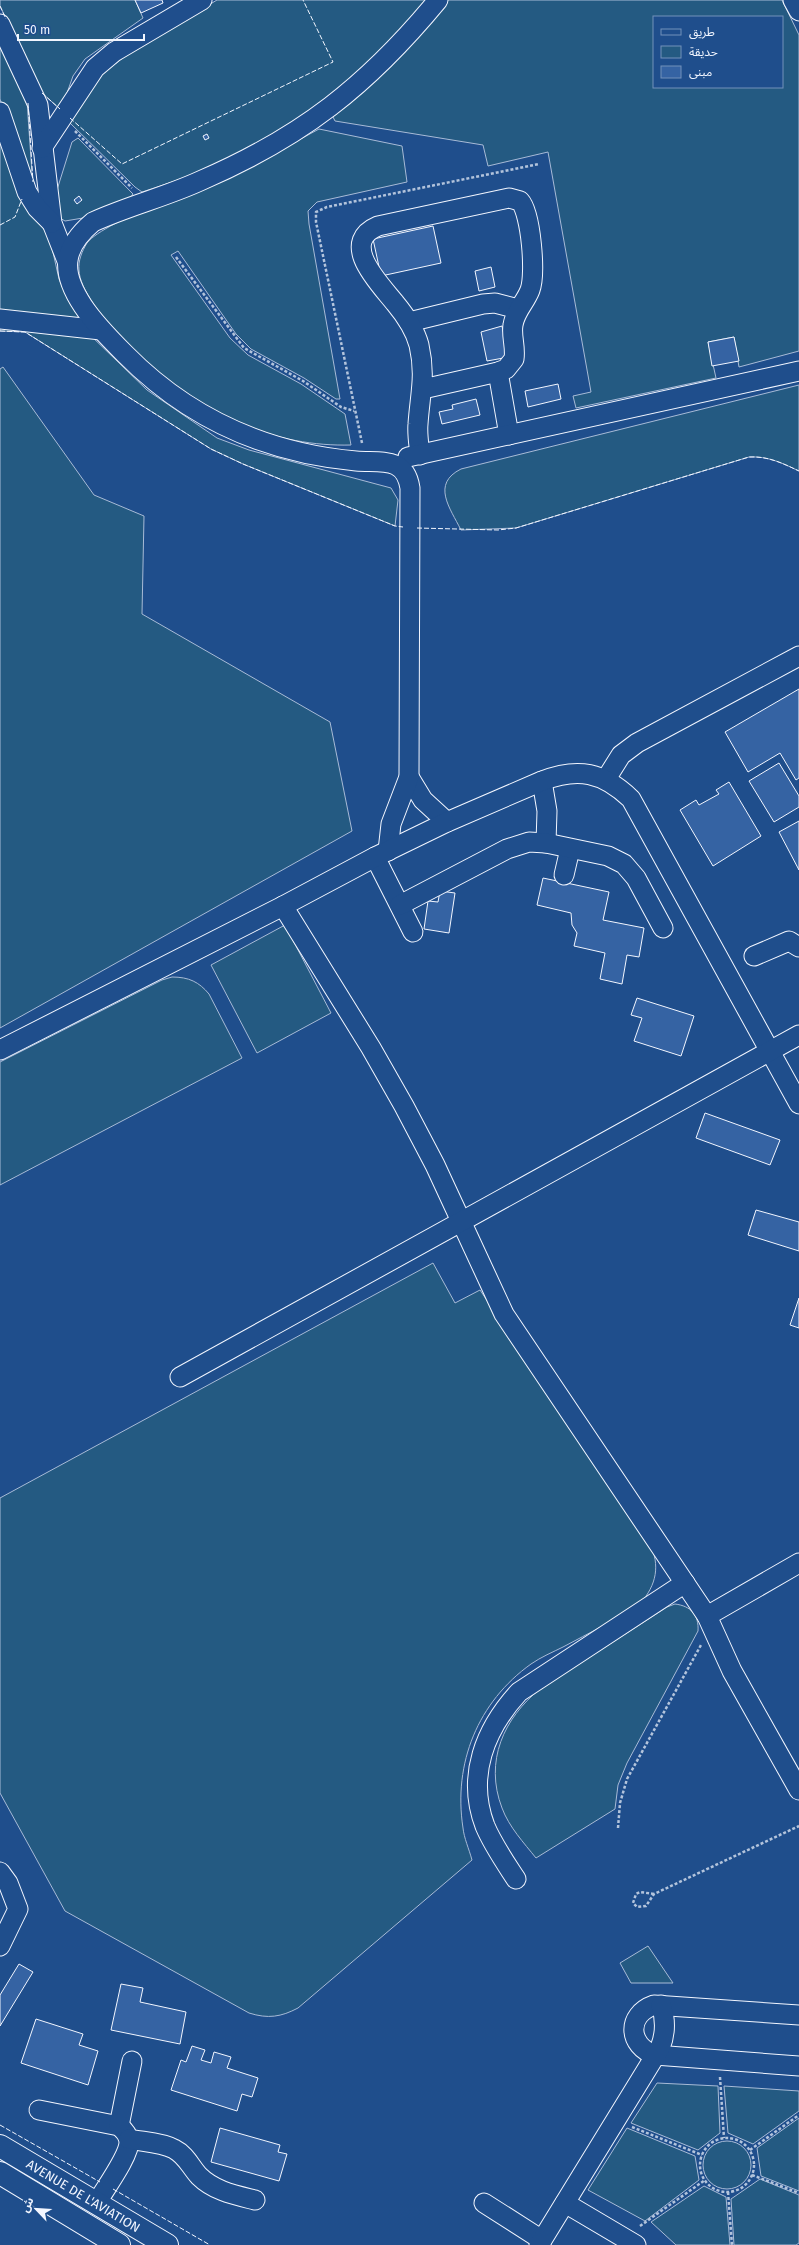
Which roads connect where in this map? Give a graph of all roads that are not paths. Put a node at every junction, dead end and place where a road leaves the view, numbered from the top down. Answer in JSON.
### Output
{"nodes":[{"id":1,"x":202,"y":0,"type":"edge"},
{"id":2,"x":438,"y":0,"type":"edge"},
{"id":3,"x":793,"y":0,"type":"edge"},
{"id":4,"x":799,"y":11,"type":"edge"},
{"id":5,"x":0,"y":24,"type":"edge"},
{"id":6,"x":0,"y":112,"type":"edge"},
{"id":7,"x":42,"y":148,"type":"junction"},
{"id":8,"x":52,"y":223,"type":"junction"},
{"id":9,"x":67,"y":261,"type":"junction"},
{"id":10,"x":518,"y":309,"type":"junction"},
{"id":11,"x":0,"y":319,"type":"edge"},
{"id":12,"x":409,"y":322,"type":"junction"},
{"id":13,"x":101,"y":330,"type":"junction"},
{"id":14,"x":799,"y":371,"type":"edge"},
{"id":15,"x":498,"y":372,"type":"junction"},
{"id":16,"x":423,"y":389,"type":"junction"},
{"id":17,"x":509,"y":435,"type":"junction"},
{"id":18,"x":420,"y":455,"type":"junction"},
{"id":19,"x":387,"y":461,"type":"junction"},
{"id":20,"x":799,"y":656,"type":"edge"},
{"id":21,"x":409,"y":777,"type":"junction"},
{"id":22,"x":606,"y":779,"type":"junction"},
{"id":23,"x":542,"y":781,"type":"junction"},
{"id":24,"x":447,"y":822,"type":"junction"},
{"id":25,"x":546,"y":843,"type":"junction"},
{"id":26,"x":570,"y":849,"type":"junction"},
{"id":27,"x":382,"y":854,"type":"junction"},
{"id":28,"x":564,"y":875,"type":"dead end"},
{"id":29,"x":400,"y":905,"type":"junction"},
{"id":30,"x":283,"y":906,"type":"junction"},
{"id":31,"x":663,"y":928,"type":"dead end"},
{"id":32,"x":413,"y":932,"type":"dead end"},
{"id":33,"x":799,"y":947,"type":"edge"},
{"id":34,"x":754,"y":956,"type":"dead end"},
{"id":35,"x":799,"y":1035,"type":"edge"},
{"id":36,"x":0,"y":1050,"type":"edge"},
{"id":37,"x":770,"y":1051,"type":"junction"},
{"id":38,"x":799,"y":1104,"type":"edge"},
{"id":39,"x":462,"y":1222,"type":"junction"},
{"id":40,"x":180,"y":1377,"type":"dead end"},
{"id":41,"x":799,"y":1563,"type":"edge"},
{"id":42,"x":685,"y":1583,"type":"junction"},
{"id":43,"x":709,"y":1622,"type":"junction"},
{"id":44,"x":799,"y":1790,"type":"edge"},
{"id":45,"x":0,"y":1872,"type":"edge"},
{"id":46,"x":516,"y":1879,"type":"dead end"},
{"id":47,"x":0,"y":1946,"type":"edge"},
{"id":48,"x":661,"y":2005,"type":"junction"},
{"id":49,"x":799,"y":2015,"type":"edge"},
{"id":50,"x":655,"y":2055,"type":"junction"},
{"id":51,"x":132,"y":2061,"type":"dead end"},
{"id":52,"x":799,"y":2066,"type":"edge"},
{"id":53,"x":39,"y":2110,"type":"dead end"},
{"id":54,"x":124,"y":2133,"type":"junction"},
{"id":55,"x":0,"y":2146,"type":"edge"},
{"id":56,"x":0,"y":2173,"type":"edge"},
{"id":57,"x":255,"y":2200,"type":"dead end"},
{"id":58,"x":484,"y":2203,"type":"dead end"},
{"id":59,"x":565,"y":2203,"type":"junction"},
{"id":60,"x":96,"y":2204,"type":"junction"},
{"id":61,"x":630,"y":2242,"type":"edge"},
{"id":62,"x":540,"y":2243,"type":"edge"},
{"id":63,"x":119,"y":2245,"type":"edge"},
{"id":64,"x":167,"y":2245,"type":"edge"}],
"edges":[{"from":1,"to":7,"type":"lane"},
{"from":2,"to":9,"type":"lane"},
{"from":3,"to":4,"type":"lane"},
{"from":5,"to":7,"type":"lane"},
{"from":6,"to":8,"type":"lane"},
{"from":7,"to":8,"type":"lane"},
{"from":8,"to":9,"type":"lane"},
{"from":9,"to":13,"type":"lane"},
{"from":10,"to":12,"type":"lane"},
{"from":10,"to":12,"type":"lane"},
{"from":10,"to":15,"type":"lane"},
{"from":11,"to":13,"type":"lane"},
{"from":12,"to":16,"type":"lane"},
{"from":13,"to":19,"type":"lane"},
{"from":14,"to":17,"type":"lane"},
{"from":15,"to":16,"type":"lane"},
{"from":15,"to":17,"type":"lane"},
{"from":16,"to":18,"type":"lane"},
{"from":17,"to":18,"type":"lane"},
{"from":18,"to":19,"type":"lane"},
{"from":19,"to":21,"type":"lane"},
{"from":20,"to":22,"type":"lane"},
{"from":21,"to":24,"type":"lane"},
{"from":21,"to":27,"type":"lane"},
{"from":22,"to":23,"type":"lane"},
{"from":22,"to":37,"type":"lane"},
{"from":23,"to":24,"type":"lane"},
{"from":23,"to":25,"type":"lane"},
{"from":24,"to":27,"type":"lane"},
{"from":25,"to":26,"type":"lane"},
{"from":25,"to":29,"type":"lane"},
{"from":26,"to":28,"type":"lane"},
{"from":26,"to":31,"type":"lane"},
{"from":27,"to":29,"type":"lane"},
{"from":27,"to":30,"type":"lane"},
{"from":29,"to":32,"type":"lane"},
{"from":30,"to":36,"type":"lane"},
{"from":30,"to":39,"type":"lane"},
{"from":33,"to":34,"type":"lane"},
{"from":35,"to":37,"type":"lane"},
{"from":37,"to":38,"type":"lane"},
{"from":37,"to":39,"type":"lane"},
{"from":39,"to":40,"type":"lane"},
{"from":39,"to":42,"type":"lane"},
{"from":41,"to":43,"type":"lane"},
{"from":42,"to":43,"type":"lane"},
{"from":42,"to":46,"type":"lane"},
{"from":43,"to":44,"type":"lane"},
{"from":45,"to":47,"type":"lane"},
{"from":48,"to":49,"type":"lane"},
{"from":48,"to":50,"type":"lane"},
{"from":48,"to":50,"type":"lane"},
{"from":50,"to":52,"type":"lane"},
{"from":50,"to":59,"type":"lane"},
{"from":51,"to":54,"type":"lane"},
{"from":53,"to":54,"type":"lane"},
{"from":54,"to":57,"type":"lane"},
{"from":54,"to":60,"type":"lane"},
{"from":55,"to":60,"type":"main road","name":"AVENUE DE L'AVIATION"},
{"from":56,"to":63,"type":"main road","name":"AVENUE DE L'AVIATION"},
{"from":58,"to":62,"type":"lane"},
{"from":59,"to":61,"type":"lane"},
{"from":59,"to":62,"type":"lane"},
{"from":60,"to":64,"type":"main road","name":"AVENUE DE L'AVIATION"}]}
